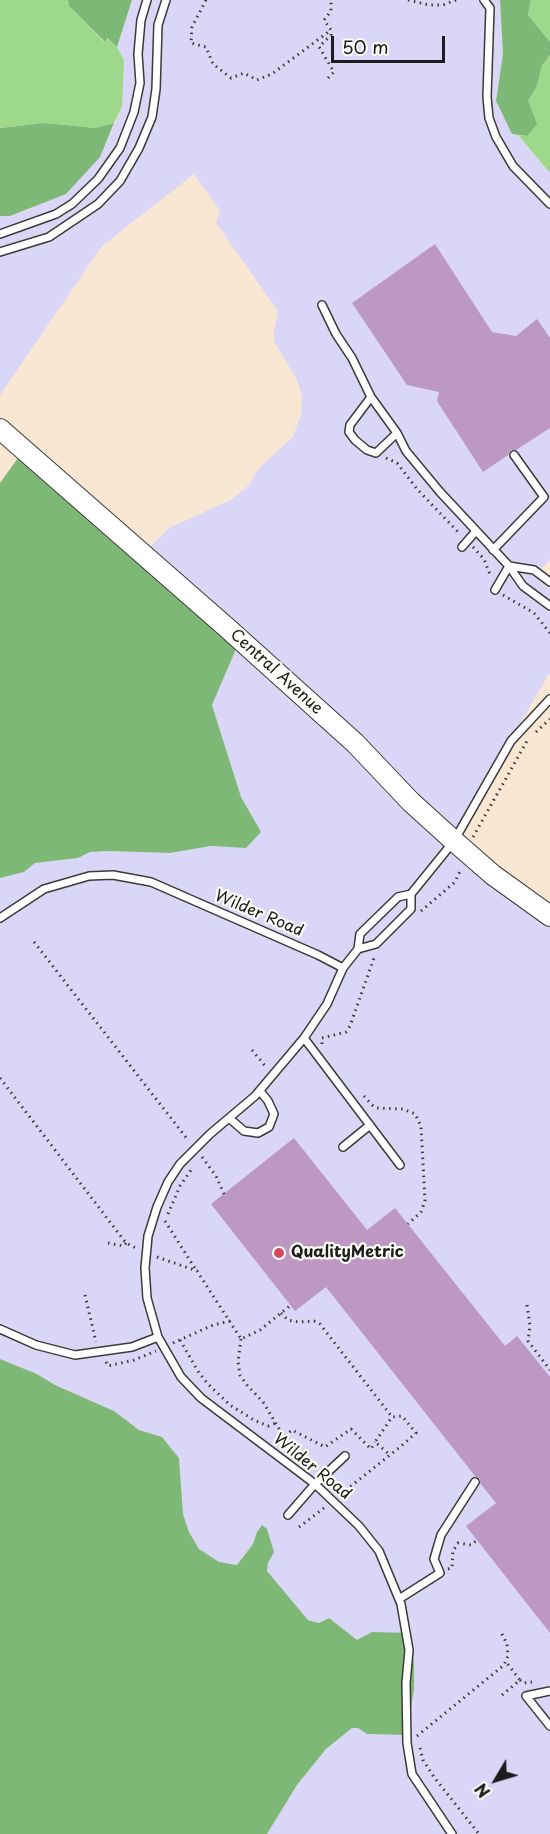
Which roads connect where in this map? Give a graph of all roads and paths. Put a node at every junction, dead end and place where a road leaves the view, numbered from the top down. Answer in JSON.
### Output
{"nodes":[{"id":1,"x":147,"y":0,"type":"edge"},
{"id":2,"x":166,"y":0,"type":"edge"},
{"id":3,"x":206,"y":0,"type":"edge"},
{"id":4,"x":331,"y":0,"type":"edge"},
{"id":5,"x":408,"y":0,"type":"edge"},
{"id":6,"x":456,"y":0,"type":"edge"},
{"id":7,"x":484,"y":0,"type":"edge"},
{"id":8,"x":332,"y":30,"type":"junction"},
{"id":9,"x":328,"y":78,"type":"dead end"},
{"id":10,"x":550,"y":204,"type":"edge"},
{"id":11,"x":0,"y":234,"type":"edge"},
{"id":12,"x":0,"y":252,"type":"edge"},
{"id":13,"x":322,"y":305,"type":"dead end"},
{"id":14,"x":371,"y":398,"type":"junction"},
{"id":15,"x":1,"y":432,"type":"edge"},
{"id":16,"x":397,"y":433,"type":"junction"},
{"id":17,"x":514,"y":455,"type":"dead end"},
{"id":18,"x":476,"y":531,"type":"junction"},
{"id":19,"x":462,"y":547,"type":"dead end"},
{"id":20,"x":494,"y":550,"type":"junction"},
{"id":21,"x":509,"y":566,"type":"junction"},
{"id":22,"x":550,"y":582,"type":"edge"},
{"id":23,"x":495,"y":590,"type":"dead end"},
{"id":24,"x":550,"y":606,"type":"edge"},
{"id":25,"x":550,"y":699,"type":"edge"},
{"id":26,"x":550,"y":719,"type":"edge"},
{"id":27,"x":535,"y":733,"type":"dead end"},
{"id":28,"x":528,"y":740,"type":"dead end"},
{"id":29,"x":475,"y":833,"type":"dead end"},
{"id":30,"x":454,"y":841,"type":"junction"},
{"id":31,"x":455,"y":882,"type":"dead end"},
{"id":32,"x":411,"y":894,"type":"junction"},
{"id":33,"x":420,"y":912,"type":"dead end"},
{"id":34,"x":550,"y":916,"type":"edge"},
{"id":35,"x":0,"y":918,"type":"edge"},
{"id":36,"x":34,"y":942,"type":"dead end"},
{"id":37,"x":358,"y":949,"type":"junction"},
{"id":38,"x":376,"y":953,"type":"dead end"},
{"id":39,"x":343,"y":968,"type":"junction"},
{"id":40,"x":304,"y":1038,"type":"junction"},
{"id":41,"x":328,"y":1051,"type":"dead end"},
{"id":42,"x":0,"y":1078,"type":"edge"},
{"id":43,"x":260,"y":1091,"type":"junction"},
{"id":44,"x":362,"y":1095,"type":"dead end"},
{"id":45,"x":229,"y":1118,"type":"junction"},
{"id":46,"x":370,"y":1125,"type":"junction"},
{"id":47,"x":343,"y":1147,"type":"dead end"},
{"id":48,"x":195,"y":1149,"type":"junction"},
{"id":49,"x":208,"y":1152,"type":"dead end"},
{"id":50,"x":202,"y":1158,"type":"junction"},
{"id":51,"x":198,"y":1163,"type":"dead end"},
{"id":52,"x":400,"y":1165,"type":"dead end"},
{"id":53,"x":193,"y":1168,"type":"dead end"},
{"id":54,"x":224,"y":1194,"type":"dead end"},
{"id":55,"x":408,"y":1224,"type":"dead end"},
{"id":56,"x":108,"y":1243,"type":"dead end"},
{"id":57,"x":126,"y":1243,"type":"junction"},
{"id":58,"x":147,"y":1253,"type":"junction"},
{"id":59,"x":197,"y":1271,"type":"junction"},
{"id":60,"x":291,"y":1305,"type":"dead end"},
{"id":61,"x":527,"y":1305,"type":"dead end"},
{"id":62,"x":281,"y":1313,"type":"junction"},
{"id":63,"x":0,"y":1329,"type":"edge"},
{"id":64,"x":158,"y":1337,"type":"junction"},
{"id":65,"x":241,"y":1339,"type":"junction"},
{"id":66,"x":180,"y":1340,"type":"dead end"},
{"id":67,"x":550,"y":1370,"type":"edge"},
{"id":68,"x":392,"y":1417,"type":"junction"},
{"id":69,"x":276,"y":1423,"type":"junction"},
{"id":70,"x":375,"y":1442,"type":"junction"},
{"id":71,"x":390,"y":1455,"type":"junction"},
{"id":72,"x":345,"y":1456,"type":"dead end"},
{"id":73,"x":475,"y":1482,"type":"dead end"},
{"id":74,"x":315,"y":1484,"type":"junction"},
{"id":75,"x":347,"y":1490,"type":"dead end"},
{"id":76,"x":288,"y":1515,"type":"dead end"},
{"id":77,"x":477,"y":1540,"type":"dead end"},
{"id":78,"x":440,"y":1573,"type":"junction"},
{"id":79,"x":399,"y":1599,"type":"junction"},
{"id":80,"x":501,"y":1632,"type":"dead end"},
{"id":81,"x":506,"y":1662,"type":"junction"},
{"id":82,"x":550,"y":1691,"type":"edge"},
{"id":83,"x":502,"y":1695,"type":"dead end"},
{"id":84,"x":550,"y":1726,"type":"edge"},
{"id":85,"x":452,"y":1834,"type":"edge"},
{"id":86,"x":479,"y":1834,"type":"edge"}],
"edges":[{"from":1,"to":11,"type":"lane"},
{"from":2,"to":12,"type":"lane"},
{"from":3,"to":8,"type":"path"},
{"from":4,"to":8,"type":"path"},
{"from":5,"to":6,"type":"path"},
{"from":7,"to":10,"type":"lane"},
{"from":8,"to":9,"type":"path"},
{"from":13,"to":14,"type":"lane"},
{"from":14,"to":16,"type":"lane"},
{"from":14,"to":16,"type":"lane"},
{"from":15,"to":30,"type":"main road","name":"Central Avenue"},
{"from":16,"to":18,"type":"lane"},
{"from":17,"to":20,"type":"lane"},
{"from":18,"to":19,"type":"lane"},
{"from":18,"to":20,"type":"lane"},
{"from":20,"to":21,"type":"lane"},
{"from":21,"to":22,"type":"lane"},
{"from":21,"to":23,"type":"lane"},
{"from":21,"to":24,"type":"lane"},
{"from":25,"to":30,"type":"lane"},
{"from":26,"to":27,"type":"path"},
{"from":28,"to":29,"type":"path"},
{"from":30,"to":32,"type":"lane"},
{"from":30,"to":34,"type":"main road","name":"Central Avenue"},
{"from":31,"to":33,"type":"path"},
{"from":32,"to":37,"type":"lane"},
{"from":32,"to":37,"type":"lane"},
{"from":35,"to":39,"type":"lane","name":"Wilder Road"},
{"from":36,"to":48,"type":"path"},
{"from":37,"to":39,"type":"lane"},
{"from":38,"to":41,"type":"path"},
{"from":39,"to":40,"type":"lane","name":"Wilder Road"},
{"from":40,"to":43,"type":"lane","name":"Wilder Road"},
{"from":40,"to":46,"type":"lane"},
{"from":42,"to":57,"type":"path"},
{"from":43,"to":45,"type":"lane","name":"Wilder Road"},
{"from":43,"to":45,"type":"lane"},
{"from":44,"to":55,"type":"path"},
{"from":45,"to":48,"type":"lane","name":"Wilder Road"},
{"from":46,"to":47,"type":"lane"},
{"from":46,"to":52,"type":"lane"},
{"from":48,"to":50,"type":"path"},
{"from":48,"to":58,"type":"lane","name":"Wilder Road"},
{"from":49,"to":50,"type":"path"},
{"from":50,"to":51,"type":"path"},
{"from":50,"to":54,"type":"path"},
{"from":53,"to":59,"type":"path"},
{"from":56,"to":57,"type":"path"},
{"from":57,"to":58,"type":"path"},
{"from":58,"to":59,"type":"path"},
{"from":58,"to":64,"type":"lane","name":"Wilder Road"},
{"from":59,"to":65,"type":"path"},
{"from":60,"to":62,"type":"path"},
{"from":61,"to":67,"type":"path"},
{"from":62,"to":65,"type":"path"},
{"from":62,"to":68,"type":"path"},
{"from":63,"to":64,"type":"lane"},
{"from":64,"to":74,"type":"lane","name":"Wilder Road"},
{"from":65,"to":69,"type":"path"},
{"from":66,"to":69,"type":"path"},
{"from":68,"to":70,"type":"path"},
{"from":68,"to":71,"type":"path"},
{"from":69,"to":70,"type":"path"},
{"from":70,"to":71,"type":"path"},
{"from":71,"to":75,"type":"path"},
{"from":72,"to":74,"type":"lane"},
{"from":73,"to":78,"type":"lane"},
{"from":74,"to":76,"type":"lane"},
{"from":74,"to":79,"type":"lane","name":"Wilder Road"},
{"from":77,"to":78,"type":"path"},
{"from":78,"to":79,"type":"lane"},
{"from":79,"to":85,"type":"lane","name":"Wilder Road"},
{"from":80,"to":81,"type":"path"},
{"from":81,"to":83,"type":"path"},
{"from":81,"to":86,"type":"path"},
{"from":82,"to":84,"type":"lane"}]}
